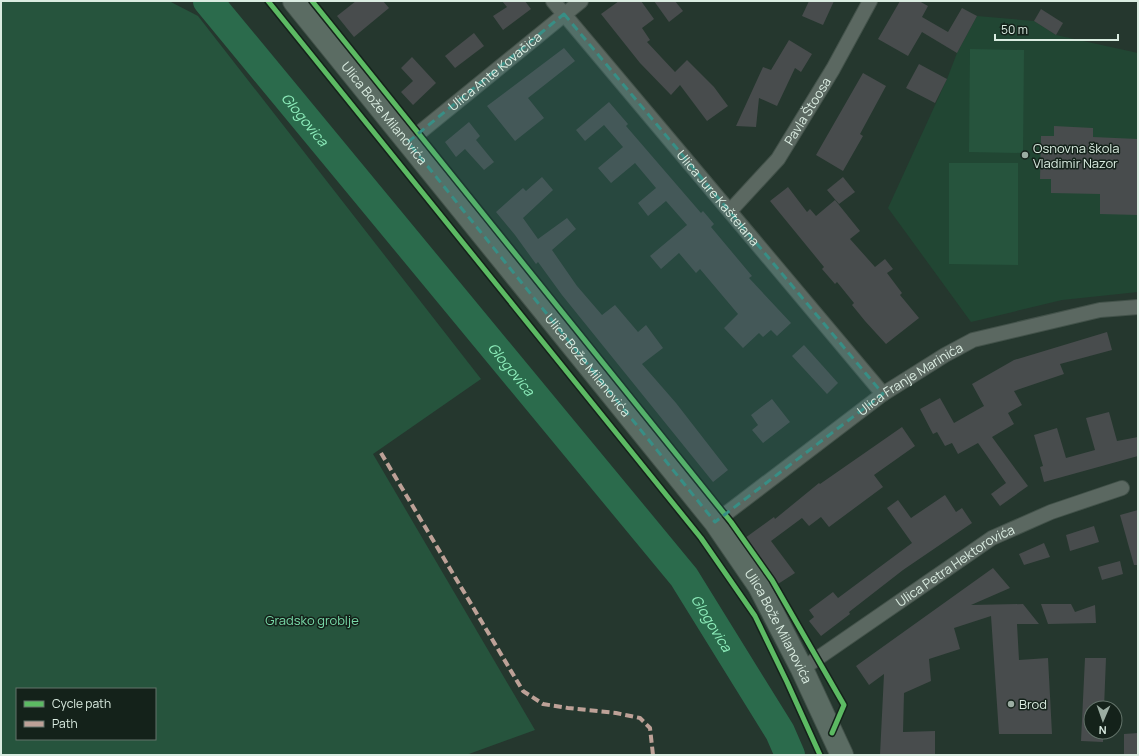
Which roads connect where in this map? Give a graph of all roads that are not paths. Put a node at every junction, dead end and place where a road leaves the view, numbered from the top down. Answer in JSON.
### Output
{"nodes":[{"id":1,"x":294,"y":1,"type":"edge"},
{"id":2,"x":553,"y":1,"type":"edge"},
{"id":3,"x":581,"y":1,"type":"edge"},
{"id":4,"x":870,"y":1,"type":"edge"},
{"id":5,"x":564,"y":14,"type":"junction"},
{"id":6,"x":408,"y":142,"type":"junction"},
{"id":7,"x":730,"y":211,"type":"junction"},
{"id":8,"x":1138,"y":307,"type":"edge"},
{"id":9,"x":882,"y":394,"type":"junction"},
{"id":10,"x":1122,"y":488,"type":"dead end"},
{"id":11,"x":715,"y":522,"type":"junction"},
{"id":12,"x":802,"y":669,"type":"junction"},
{"id":13,"x":842,"y":755,"type":"edge"}],
"edges":[{"from":1,"to":6,"type":"main road","name":"Ulica Bože Milanovića"},
{"from":2,"to":5,"type":"street","name":"Ulica Jure Kaštelana"},
{"from":3,"to":5,"type":"street","name":"Ulica Ante Kovačića"},
{"from":4,"to":7,"type":"street","name":"Pavla Štoosa"},
{"from":5,"to":6,"type":"street","name":"Ulica Ante Kovačića"},
{"from":5,"to":7,"type":"street","name":"Ulica Jure Kaštelana"},
{"from":6,"to":11,"type":"main road","name":"Ulica Bože Milanovića"},
{"from":7,"to":9,"type":"street","name":"Ulica Jure Kaštelana"},
{"from":8,"to":9,"type":"street","name":"Ulica Franje Marinića"},
{"from":9,"to":11,"type":"street","name":"Ulica Franje Marinića"},
{"from":10,"to":12,"type":"street","name":"Ulica Petra Hektorovića"},
{"from":11,"to":12,"type":"main road","name":"Ulica Bože Milanovića"},
{"from":12,"to":13,"type":"main road","name":"Ulica Bože Milanovića"}]}
